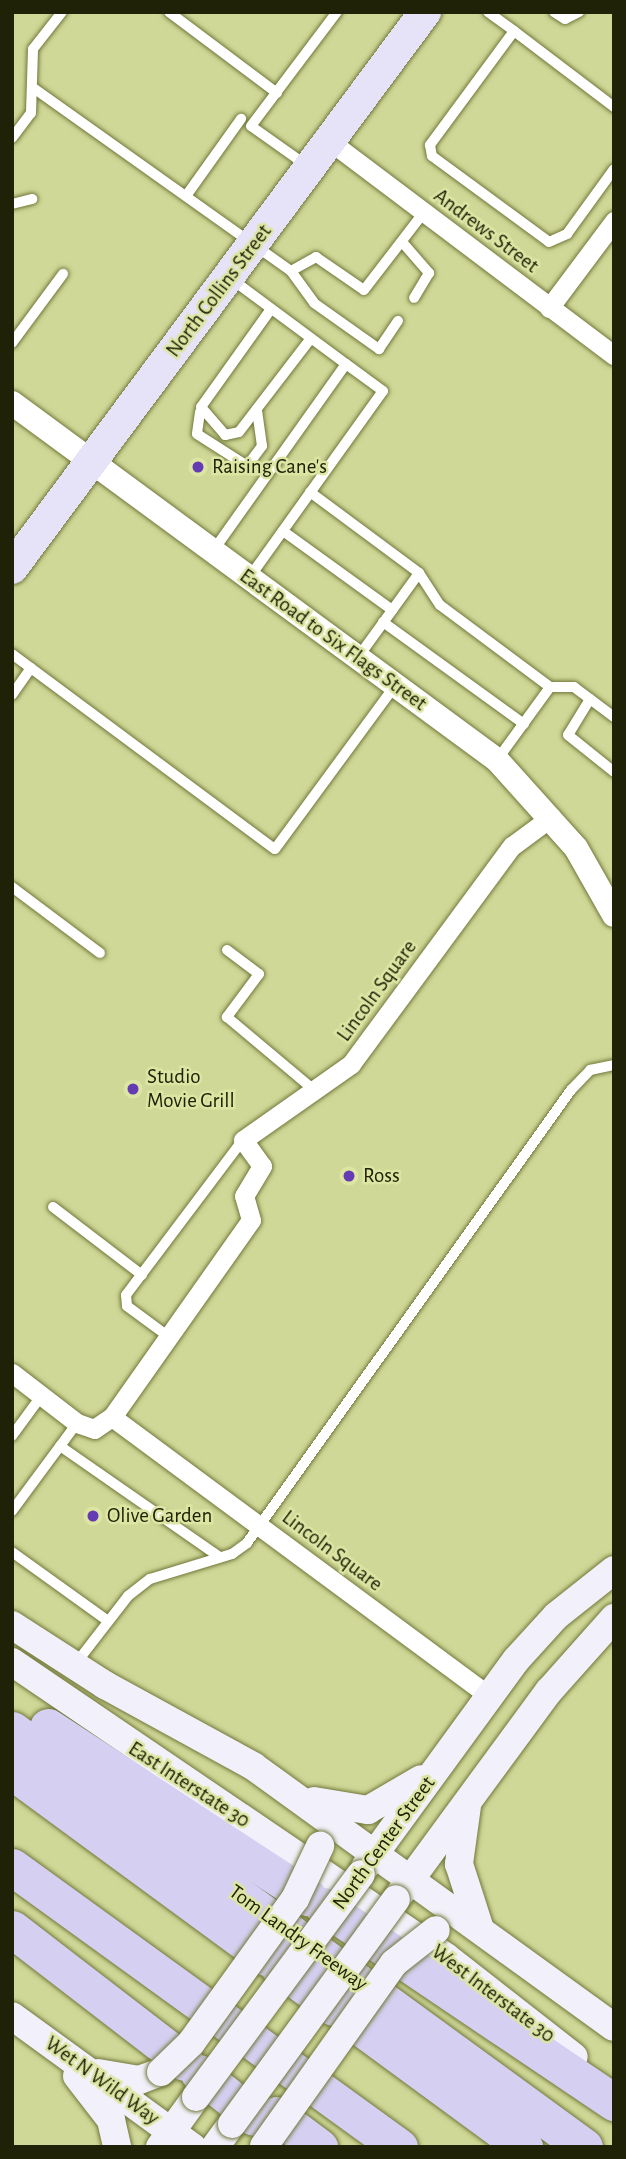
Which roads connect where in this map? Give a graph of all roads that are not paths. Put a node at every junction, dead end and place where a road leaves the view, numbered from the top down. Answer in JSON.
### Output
{"nodes":[{"id":1,"x":62,"y":12,"type":"edge"},
{"id":2,"x":169,"y":12,"type":"edge"},
{"id":3,"x":337,"y":12,"type":"edge"},
{"id":4,"x":425,"y":12,"type":"edge"},
{"id":5,"x":488,"y":12,"type":"edge"},
{"id":6,"x":554,"y":12,"type":"edge"},
{"id":7,"x":579,"y":12,"type":"edge"},
{"id":8,"x":514,"y":31,"type":"junction"},
{"id":9,"x":32,"y":87,"type":"junction"},
{"id":10,"x":277,"y":93,"type":"junction"},
{"id":11,"x":614,"y":107,"type":"edge"},
{"id":12,"x":241,"y":119,"type":"dead end"},
{"id":13,"x":12,"y":138,"type":"edge"},
{"id":14,"x":331,"y":142,"type":"junction"},
{"id":15,"x":311,"y":168,"type":"junction"},
{"id":16,"x":614,"y":169,"type":"edge"},
{"id":17,"x":186,"y":196,"type":"junction"},
{"id":18,"x":32,"y":199,"type":"dead end"},
{"id":19,"x":12,"y":204,"type":"edge"},
{"id":20,"x":424,"y":212,"type":"junction"},
{"id":21,"x":614,"y":221,"type":"edge"},
{"id":22,"x":403,"y":243,"type":"junction"},
{"id":23,"x":254,"y":244,"type":"junction"},
{"id":24,"x":291,"y":271,"type":"junction"},
{"id":25,"x":63,"y":274,"type":"dead end"},
{"id":26,"x":229,"y":278,"type":"junction"},
{"id":27,"x":414,"y":298,"type":"dead end"},
{"id":28,"x":549,"y":308,"type":"junction"},
{"id":29,"x":271,"y":309,"type":"junction"},
{"id":30,"x":398,"y":321,"type":"dead end"},
{"id":31,"x":311,"y":338,"type":"junction"},
{"id":32,"x":12,"y":342,"type":"edge"},
{"id":33,"x":614,"y":355,"type":"edge"},
{"id":34,"x":346,"y":364,"type":"junction"},
{"id":35,"x":12,"y":402,"type":"edge"},
{"id":36,"x":257,"y":409,"type":"junction"},
{"id":37,"x":200,"y":412,"type":"junction"},
{"id":38,"x":92,"y":461,"type":"junction"},
{"id":39,"x":310,"y":492,"type":"junction"},
{"id":40,"x":283,"y":531,"type":"junction"},
{"id":41,"x":213,"y":552,"type":"junction"},
{"id":42,"x":12,"y":568,"type":"edge"},
{"id":43,"x":419,"y":573,"type":"junction"},
{"id":44,"x":249,"y":579,"type":"junction"},
{"id":45,"x":392,"y":610,"type":"junction"},
{"id":46,"x":383,"y":622,"type":"junction"},
{"id":47,"x":12,"y":654,"type":"edge"},
{"id":48,"x":356,"y":659,"type":"junction"},
{"id":49,"x":31,"y":668,"type":"junction"},
{"id":50,"x":395,"y":686,"type":"junction"},
{"id":51,"x":550,"y":687,"type":"junction"},
{"id":52,"x":12,"y":695,"type":"edge"},
{"id":53,"x":590,"y":699,"type":"junction"},
{"id":54,"x":614,"y":717,"type":"edge"},
{"id":55,"x":524,"y":723,"type":"junction"},
{"id":56,"x":497,"y":760,"type":"junction"},
{"id":57,"x":614,"y":772,"type":"edge"},
{"id":58,"x":551,"y":817,"type":"junction"},
{"id":59,"x":12,"y":887,"type":"edge"},
{"id":60,"x":614,"y":915,"type":"edge"},
{"id":61,"x":227,"y":950,"type":"dead end"},
{"id":62,"x":100,"y":953,"type":"dead end"},
{"id":63,"x":614,"y":1065,"type":"edge"},
{"id":64,"x":314,"y":1090,"type":"junction"},
{"id":65,"x":243,"y":1140,"type":"junction"},
{"id":66,"x":53,"y":1207,"type":"dead end"},
{"id":67,"x":142,"y":1275,"type":"junction"},
{"id":68,"x":169,"y":1337,"type":"junction"},
{"id":69,"x":12,"y":1373,"type":"edge"},
{"id":70,"x":42,"y":1395,"type":"junction"},
{"id":71,"x":112,"y":1417,"type":"junction"},
{"id":72,"x":77,"y":1423,"type":"junction"},
{"id":73,"x":12,"y":1436,"type":"edge"},
{"id":74,"x":60,"y":1446,"type":"junction"},
{"id":75,"x":12,"y":1511,"type":"edge"},
{"id":76,"x":260,"y":1525,"type":"junction"},
{"id":77,"x":12,"y":1552,"type":"edge"},
{"id":78,"x":220,"y":1557,"type":"junction"},
{"id":79,"x":614,"y":1570,"type":"edge"},
{"id":80,"x":614,"y":1618,"type":"edge"},
{"id":81,"x":108,"y":1621,"type":"junction"},
{"id":82,"x":12,"y":1625,"type":"edge"},
{"id":83,"x":12,"y":1662,"type":"edge"},
{"id":84,"x":74,"y":1665,"type":"junction"},
{"id":85,"x":490,"y":1697,"type":"junction"},
{"id":86,"x":12,"y":1704,"type":"edge"},
{"id":87,"x":12,"y":1730,"type":"edge"},
{"id":88,"x":443,"y":1763,"type":"junction"},
{"id":89,"x":12,"y":1772,"type":"edge"},
{"id":90,"x":306,"y":1802,"type":"junction"},
{"id":91,"x":468,"y":1802,"type":"junction"},
{"id":92,"x":368,"y":1863,"type":"junction"},
{"id":93,"x":12,"y":1867,"type":"edge"},
{"id":94,"x":392,"y":1894,"type":"junction"},
{"id":95,"x":12,"y":1929,"type":"edge"},
{"id":96,"x":481,"y":1932,"type":"junction"},
{"id":97,"x":12,"y":2017,"type":"edge"},
{"id":98,"x":614,"y":2027,"type":"edge"},
{"id":99,"x":50,"y":2044,"type":"junction"},
{"id":100,"x":190,"y":2070,"type":"junction"},
{"id":101,"x":88,"y":2071,"type":"junction"},
{"id":102,"x":614,"y":2090,"type":"edge"},
{"id":103,"x":614,"y":2102,"type":"edge"},
{"id":104,"x":264,"y":2128,"type":"edge"},
{"id":105,"x":174,"y":2141,"type":"edge"},
{"id":106,"x":117,"y":2147,"type":"edge"},
{"id":107,"x":215,"y":2147,"type":"edge"},
{"id":108,"x":319,"y":2147,"type":"edge"},
{"id":109,"x":399,"y":2147,"type":"edge"},
{"id":110,"x":524,"y":2147,"type":"edge"},
{"id":111,"x":584,"y":2147,"type":"edge"}],
"edges":[{"from":1,"to":9,"type":"lane"},
{"from":2,"to":10,"type":"lane"},
{"from":3,"to":10,"type":"lane"},
{"from":4,"to":14,"type":"main road","name":"North Collins Street"},
{"from":5,"to":8,"type":"lane"},
{"from":6,"to":7,"type":"lane"},
{"from":8,"to":11,"type":"lane"},
{"from":8,"to":16,"type":"lane"},
{"from":9,"to":13,"type":"lane"},
{"from":9,"to":17,"type":"lane"},
{"from":10,"to":15,"type":"lane"},
{"from":12,"to":17,"type":"lane"},
{"from":14,"to":15,"type":"main road","name":"North Collins Street"},
{"from":14,"to":20,"type":"street","name":"Andrews Street"},
{"from":15,"to":23,"type":"main road","name":"North Collins Street"},
{"from":17,"to":23,"type":"lane"},
{"from":18,"to":19,"type":"lane"},
{"from":20,"to":22,"type":"lane"},
{"from":20,"to":28,"type":"street","name":"Andrews Street"},
{"from":21,"to":28,"type":"street"},
{"from":22,"to":24,"type":"lane"},
{"from":22,"to":27,"type":"lane"},
{"from":23,"to":24,"type":"lane"},
{"from":23,"to":26,"type":"main road","name":"North Collins Street"},
{"from":24,"to":30,"type":"lane"},
{"from":25,"to":32,"type":"lane"},
{"from":26,"to":29,"type":"lane"},
{"from":26,"to":38,"type":"main road","name":"North Collins Street"},
{"from":28,"to":33,"type":"street","name":"Andrews Street"},
{"from":29,"to":31,"type":"lane"},
{"from":29,"to":37,"type":"lane"},
{"from":31,"to":34,"type":"lane"},
{"from":31,"to":36,"type":"lane"},
{"from":34,"to":39,"type":"lane"},
{"from":34,"to":41,"type":"lane"},
{"from":35,"to":38,"type":"street","name":"East Road to Six Flags Street"},
{"from":36,"to":37,"type":"lane"},
{"from":36,"to":37,"type":"lane"},
{"from":38,"to":41,"type":"street","name":"East Road to Six Flags Street"},
{"from":38,"to":42,"type":"main road","name":"North Collins Street"},
{"from":39,"to":40,"type":"lane"},
{"from":39,"to":43,"type":"lane"},
{"from":40,"to":44,"type":"lane"},
{"from":40,"to":45,"type":"lane"},
{"from":41,"to":44,"type":"street","name":"East Road to Six Flags Street"},
{"from":43,"to":45,"type":"lane"},
{"from":43,"to":51,"type":"lane"},
{"from":44,"to":48,"type":"street","name":"East Road to Six Flags Street"},
{"from":45,"to":46,"type":"lane"},
{"from":46,"to":48,"type":"lane"},
{"from":46,"to":55,"type":"lane"},
{"from":47,"to":49,"type":"lane"},
{"from":48,"to":50,"type":"street","name":"East Road to Six Flags Street"},
{"from":49,"to":50,"type":"lane"},
{"from":49,"to":52,"type":"lane"},
{"from":50,"to":56,"type":"street","name":"East Road to Six Flags Street"},
{"from":51,"to":53,"type":"lane"},
{"from":51,"to":55,"type":"lane"},
{"from":53,"to":54,"type":"lane"},
{"from":53,"to":57,"type":"lane"},
{"from":55,"to":56,"type":"lane"},
{"from":56,"to":58,"type":"street","name":"East Road to Six Flags Street"},
{"from":58,"to":60,"type":"street","name":"East Road to Six Flags Street"},
{"from":58,"to":64,"type":"street","name":"Lincoln Square"},
{"from":59,"to":62,"type":"lane"},
{"from":61,"to":64,"type":"lane"},
{"from":63,"to":76,"type":"lane"},
{"from":64,"to":65,"type":"street","name":"Lincoln Square"},
{"from":65,"to":67,"type":"lane"},
{"from":65,"to":68,"type":"street"},
{"from":66,"to":67,"type":"lane"},
{"from":67,"to":68,"type":"lane"},
{"from":68,"to":71,"type":"street"},
{"from":69,"to":70,"type":"street"},
{"from":70,"to":72,"type":"street"},
{"from":70,"to":73,"type":"lane"},
{"from":71,"to":72,"type":"street"},
{"from":71,"to":76,"type":"street","name":"Lincoln Square"},
{"from":72,"to":74,"type":"lane"},
{"from":74,"to":75,"type":"lane"},
{"from":74,"to":78,"type":"lane"},
{"from":76,"to":78,"type":"lane"},
{"from":76,"to":85,"type":"street","name":"Lincoln Square"},
{"from":77,"to":81,"type":"lane"},
{"from":78,"to":81,"type":"lane"},
{"from":79,"to":85,"type":"main road","name":"North Center Street"},
{"from":80,"to":91,"type":"main road","name":"North Center Street"},
{"from":81,"to":84,"type":"lane"},
{"from":82,"to":84,"type":"main road"},
{"from":83,"to":94,"type":"main road","name":"East Interstate 30"},
{"from":84,"to":90,"type":"main road"},
{"from":85,"to":88,"type":"main road","name":"North Center Street"},
{"from":86,"to":103,"type":"highway"},
{"from":87,"to":111,"type":"highway","name":"Tom Landry Freeway"},
{"from":88,"to":90,"type":"main road"},
{"from":88,"to":92,"type":"main road","name":"North Center Street"},
{"from":89,"to":110,"type":"highway"},
{"from":90,"to":92,"type":"main road"},
{"from":90,"to":100,"type":"main road","bridge":true},
{"from":91,"to":94,"type":"main road","name":"North Center Street"},
{"from":91,"to":96,"type":"main road"},
{"from":92,"to":94,"type":"main road"},
{"from":92,"to":100,"type":"main road","name":"North Center Street","bridge":true},
{"from":93,"to":109,"type":"highway"},
{"from":94,"to":96,"type":"main road"},
{"from":94,"to":102,"type":"main road","name":"West Interstate 30"},
{"from":94,"to":104,"type":"main road","name":"North Center Street","bridge":true},
{"from":95,"to":100,"type":"highway"},
{"from":96,"to":98,"type":"main road"},
{"from":96,"to":104,"type":"main road","bridge":true},
{"from":97,"to":99,"type":"main road","name":"Wet N Wild Way"},
{"from":99,"to":101,"type":"main road","name":"Wet N Wild Way"},
{"from":99,"to":106,"type":"main road"},
{"from":100,"to":101,"type":"main road"},
{"from":100,"to":104,"type":"highway"},
{"from":100,"to":105,"type":"main road","name":"North Center Street"},
{"from":101,"to":105,"type":"main road","name":"Wet N Wild Way"},
{"from":104,"to":107,"type":"main road","name":"North Center Street"},
{"from":104,"to":108,"type":"highway"}]}
